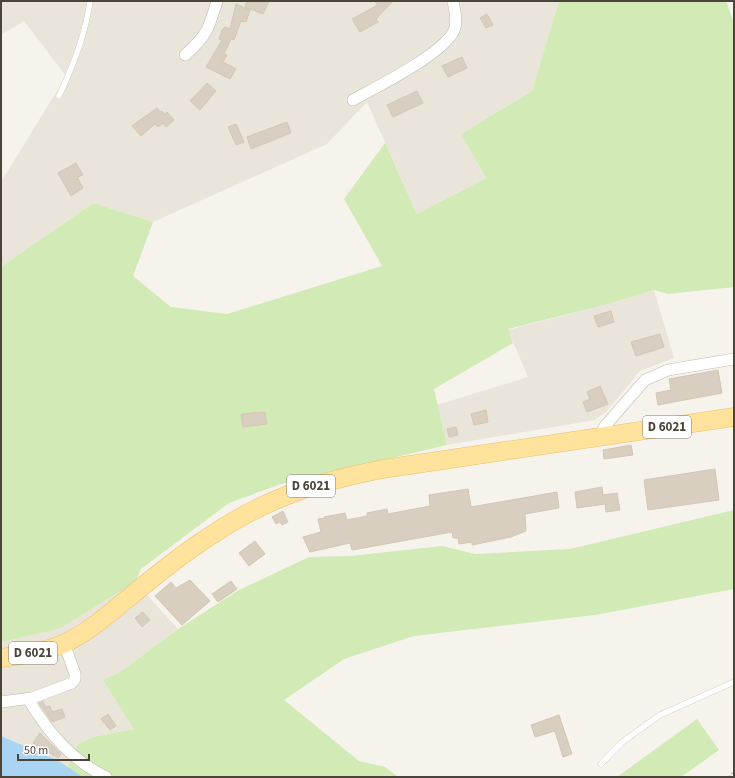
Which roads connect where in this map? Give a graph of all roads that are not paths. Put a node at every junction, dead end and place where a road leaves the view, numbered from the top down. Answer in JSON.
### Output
{"nodes":[{"id":1,"x":90,"y":1,"type":"edge"},
{"id":2,"x":217,"y":1,"type":"edge"},
{"id":3,"x":454,"y":1,"type":"edge"},
{"id":4,"x":185,"y":55,"type":"dead end"},
{"id":5,"x":59,"y":96,"type":"dead end"},
{"id":6,"x":353,"y":100,"type":"dead end"},
{"id":7,"x":734,"y":358,"type":"edge"},
{"id":8,"x":734,"y":417,"type":"edge"},
{"id":9,"x":600,"y":436,"type":"junction"},
{"id":10,"x":64,"y":643,"type":"junction"},
{"id":11,"x":1,"y":658,"type":"edge"},
{"id":12,"x":734,"y":682,"type":"edge"},
{"id":13,"x":28,"y":699,"type":"junction"},
{"id":14,"x":1,"y":702,"type":"edge"},
{"id":15,"x":601,"y":764,"type":"dead end"},
{"id":16,"x":106,"y":777,"type":"edge"}],
"edges":[{"from":1,"to":5,"type":"lane"},
{"from":2,"to":4,"type":"street"},
{"from":3,"to":6,"type":"street"},
{"from":7,"to":9,"type":"street"},
{"from":8,"to":9,"type":"main road","number":"D 6021"},
{"from":9,"to":10,"type":"main road","number":"D 6021"},
{"from":10,"to":11,"type":"main road","number":"D 6021"},
{"from":10,"to":13,"type":"street"},
{"from":12,"to":15,"type":"lane"},
{"from":13,"to":14,"type":"street"},
{"from":13,"to":16,"type":"street"}]}
